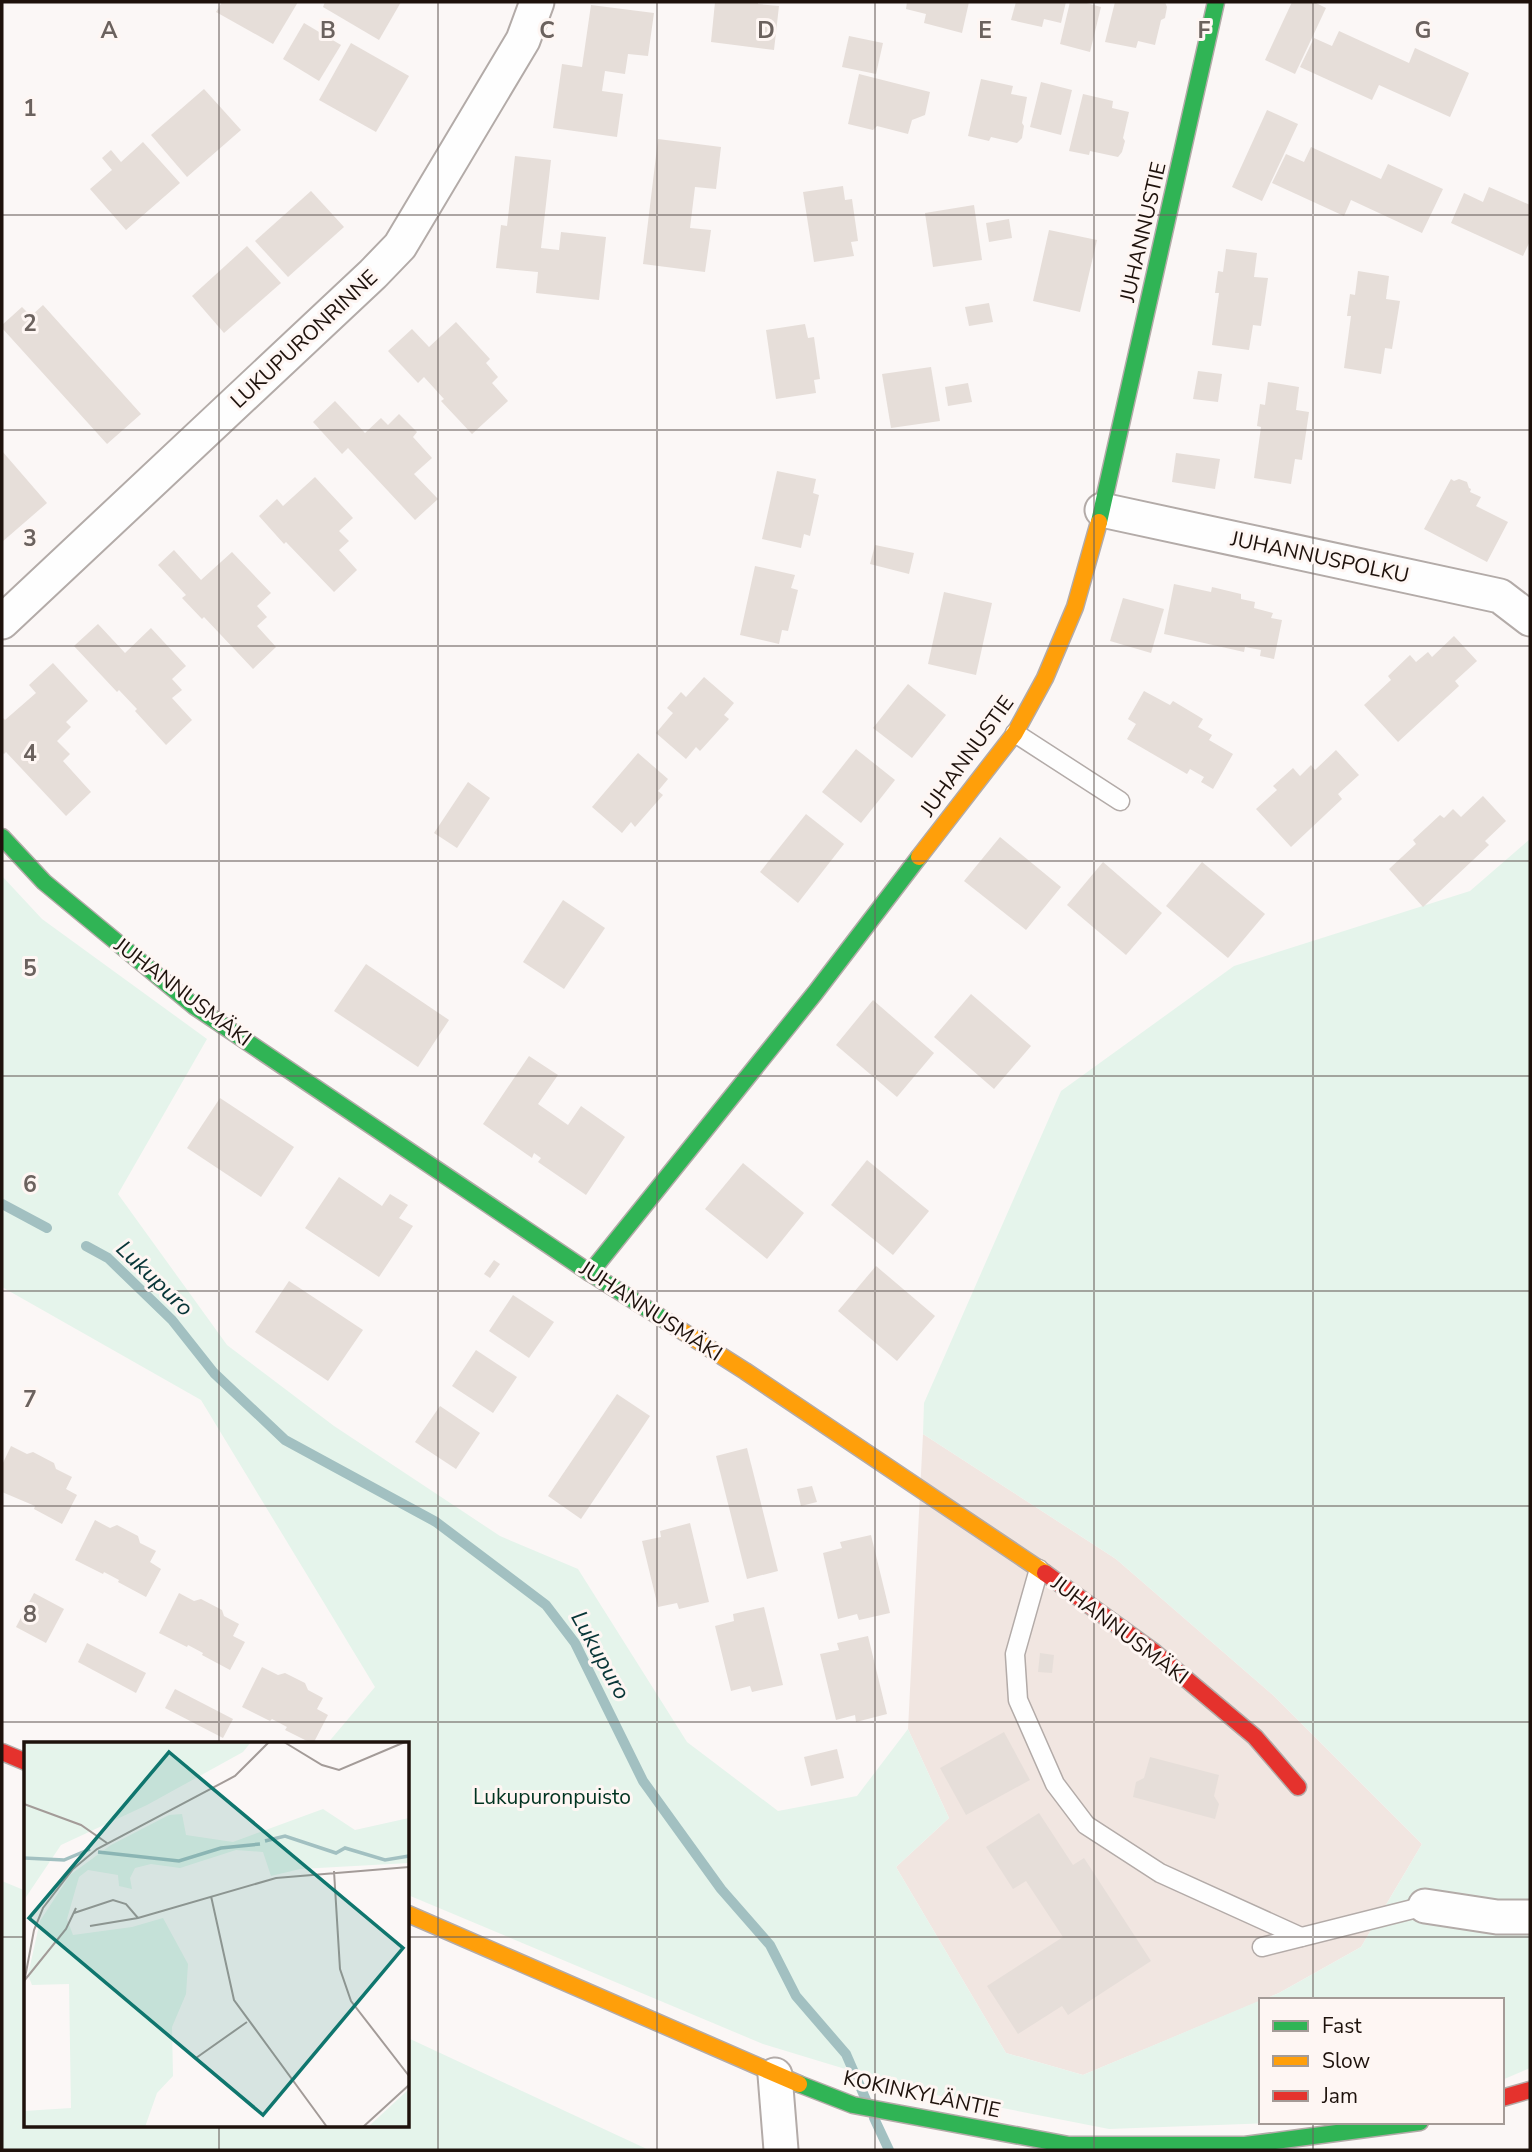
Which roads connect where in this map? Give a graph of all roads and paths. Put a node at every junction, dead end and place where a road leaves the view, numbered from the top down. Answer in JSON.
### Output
{"nodes":[{"id":1,"x":537,"y":2,"type":"edge"},
{"id":2,"x":1216,"y":2,"type":"edge"},
{"id":3,"x":1102,"y":510,"type":"junction"},
{"id":4,"x":1530,"y":619,"type":"edge"},
{"id":5,"x":2,"y":622,"type":"edge"},
{"id":6,"x":1015,"y":733,"type":"junction"},
{"id":7,"x":1120,"y":802,"type":"dead end"},
{"id":8,"x":2,"y":837,"type":"edge"},
{"id":9,"x":590,"y":1273,"type":"junction"},
{"id":10,"x":1039,"y":1569,"type":"junction"},
{"id":11,"x":2,"y":1752,"type":"edge"},
{"id":12,"x":24,"y":1761,"type":"edge"},
{"id":13,"x":1298,"y":1787,"type":"dead end"},
{"id":14,"x":1425,"y":1906,"type":"joint"},
{"id":15,"x":410,"y":1915,"type":"edge"},
{"id":16,"x":1530,"y":1917,"type":"edge"},
{"id":17,"x":1301,"y":1937,"type":"junction"},
{"id":18,"x":1262,"y":1947,"type":"dead end"},
{"id":19,"x":775,"y":2075,"type":"junction"},
{"id":20,"x":1530,"y":2090,"type":"edge"},
{"id":21,"x":1504,"y":2097,"type":"edge"},
{"id":22,"x":1405,"y":2124,"type":"edge"},
{"id":23,"x":782,"y":2150,"type":"edge"}],
"edges":[{"from":1,"to":5,"type":"street","name":"LUKUPURONRINNE"},
{"from":2,"to":3,"type":"street","name":"JUHANNUSTIE"},
{"from":3,"to":4,"type":"street","name":"JUHANNUSPOLKU"},
{"from":3,"to":6,"type":"street","name":"JUHANNUSTIE"},
{"from":6,"to":7,"type":"lane"},
{"from":6,"to":9,"type":"street","name":"JUHANNUSTIE"},
{"from":8,"to":9,"type":"street","name":"JUHANNUSMÄKI"},
{"from":9,"to":10,"type":"street","name":"JUHANNUSMÄKI"},
{"from":10,"to":13,"type":"street","name":"JUHANNUSMÄKI"},
{"from":10,"to":17,"type":"lane"},
{"from":11,"to":12,"type":"street"},
{"from":14,"to":16,"type":"street"},
{"from":14,"to":17,"type":"lane"},
{"from":15,"to":19,"type":"street","name":"KOKINKYLÄNTIE"},
{"from":17,"to":18,"type":"lane"},
{"from":19,"to":22,"type":"street","name":"KOKINKYLÄNTIE"},
{"from":19,"to":23,"type":"street"},
{"from":20,"to":21,"type":"street"}]}
